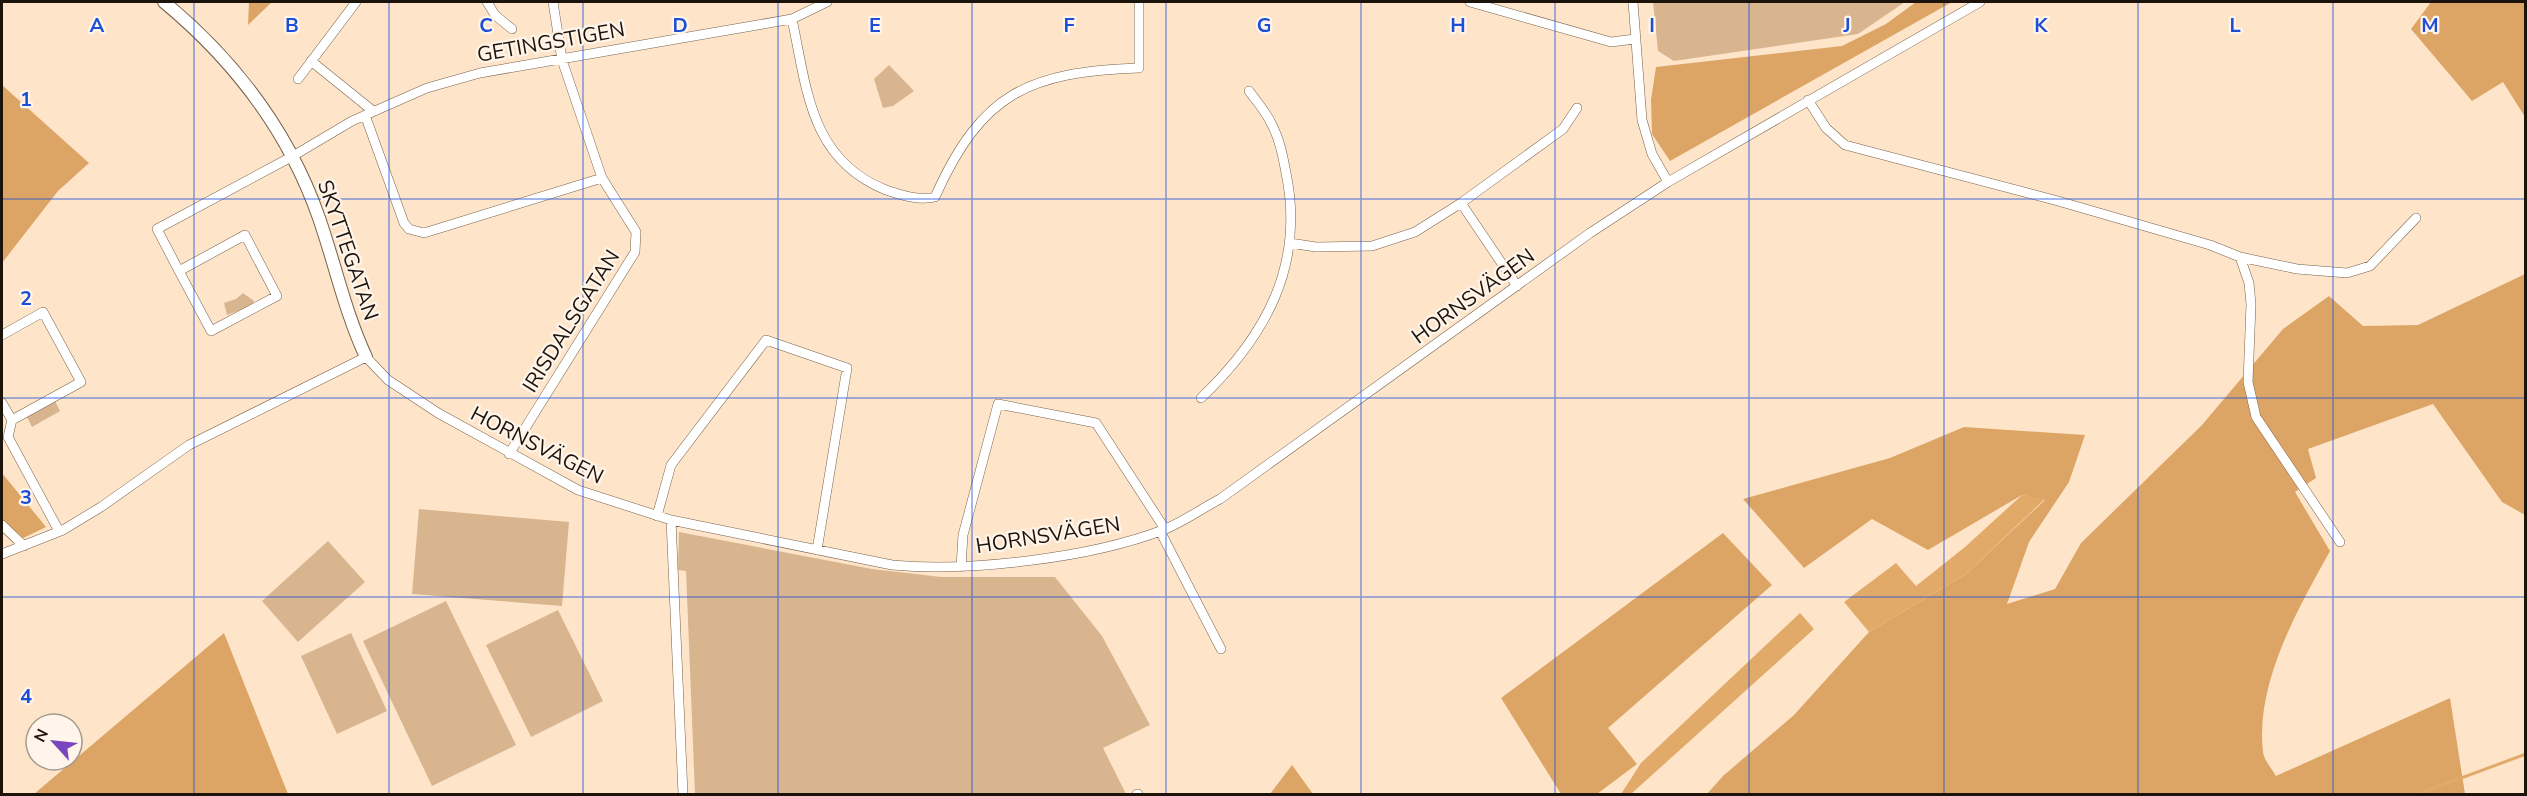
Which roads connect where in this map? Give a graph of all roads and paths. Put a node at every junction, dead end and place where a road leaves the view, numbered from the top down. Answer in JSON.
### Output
{"nodes":[{"id":1,"x":164,"y":2,"type":"edge"},
{"id":2,"x":356,"y":2,"type":"edge"},
{"id":3,"x":487,"y":2,"type":"edge"},
{"id":4,"x":553,"y":2,"type":"edge"},
{"id":5,"x":827,"y":2,"type":"edge"},
{"id":6,"x":1138,"y":2,"type":"edge"},
{"id":7,"x":1470,"y":2,"type":"edge"},
{"id":8,"x":1633,"y":2,"type":"edge"},
{"id":9,"x":1980,"y":2,"type":"edge"},
{"id":10,"x":792,"y":19,"type":"junction"},
{"id":11,"x":512,"y":28,"type":"dead end"},
{"id":12,"x":1635,"y":39,"type":"junction"},
{"id":13,"x":562,"y":60,"type":"junction"},
{"id":14,"x":311,"y":61,"type":"junction"},
{"id":15,"x":298,"y":79,"type":"dead end"},
{"id":16,"x":1249,"y":91,"type":"dead end"},
{"id":17,"x":1808,"y":100,"type":"junction"},
{"id":18,"x":1577,"y":108,"type":"dead end"},
{"id":19,"x":369,"y":113,"type":"junction"},
{"id":20,"x":294,"y":156,"type":"junction"},
{"id":21,"x":602,"y":178,"type":"junction"},
{"id":22,"x":1668,"y":182,"type":"junction"},
{"id":23,"x":1461,"y":203,"type":"junction"},
{"id":24,"x":2416,"y":218,"type":"dead end"},
{"id":25,"x":1290,"y":243,"type":"junction"},
{"id":26,"x":2240,"y":257,"type":"junction"},
{"id":27,"x":178,"y":271,"type":"junction"},
{"id":28,"x":1517,"y":286,"type":"junction"},
{"id":29,"x":2,"y":335,"type":"edge"},
{"id":30,"x":366,"y":357,"type":"junction"},
{"id":31,"x":1201,"y":398,"type":"dead end"},
{"id":32,"x":2,"y":403,"type":"edge"},
{"id":33,"x":12,"y":420,"type":"junction"},
{"id":34,"x":509,"y":454,"type":"junction"},
{"id":35,"x":657,"y":516,"type":"junction"},
{"id":36,"x":671,"y":520,"type":"junction"},
{"id":37,"x":2,"y":525,"type":"edge"},
{"id":38,"x":1163,"y":530,"type":"junction"},
{"id":39,"x":59,"y":531,"type":"junction"},
{"id":40,"x":2340,"y":542,"type":"dead end"},
{"id":41,"x":24,"y":546,"type":"junction"},
{"id":42,"x":817,"y":550,"type":"junction"},
{"id":43,"x":2,"y":554,"type":"edge"},
{"id":44,"x":961,"y":567,"type":"junction"},
{"id":45,"x":1221,"y":649,"type":"dead end"},
{"id":46,"x":683,"y":795,"type":"edge"}],
"edges":[{"from":1,"to":20,"type":"street","name":"SKYTTEGATAN"},
{"from":2,"to":14,"type":"street"},
{"from":3,"to":11,"type":"street"},
{"from":4,"to":13,"type":"street","name":"IRISDALSGATAN"},
{"from":5,"to":10,"type":"street","name":"GETINGSTIGEN"},
{"from":6,"to":10,"type":"street"},
{"from":7,"to":12,"type":"street"},
{"from":8,"to":12,"type":"street"},
{"from":9,"to":17,"type":"street","name":"HORNSVÄGEN"},
{"from":10,"to":13,"type":"street","name":"GETINGSTIGEN"},
{"from":12,"to":22,"type":"street"},
{"from":13,"to":19,"type":"street","name":"GETINGSTIGEN"},
{"from":13,"to":21,"type":"street","name":"IRISDALSGATAN"},
{"from":14,"to":15,"type":"street"},
{"from":14,"to":19,"type":"street"},
{"from":16,"to":25,"type":"street"},
{"from":17,"to":22,"type":"street","name":"HORNSVÄGEN"},
{"from":17,"to":26,"type":"street"},
{"from":18,"to":23,"type":"street"},
{"from":19,"to":20,"type":"street","name":"GETINGSTIGEN"},
{"from":19,"to":21,"type":"street"},
{"from":20,"to":27,"type":"street"},
{"from":20,"to":30,"type":"street","name":"SKYTTEGATAN"},
{"from":21,"to":34,"type":"street","name":"IRISDALSGATAN"},
{"from":22,"to":28,"type":"street","name":"HORNSVÄGEN"},
{"from":23,"to":25,"type":"street"},
{"from":23,"to":28,"type":"street"},
{"from":24,"to":26,"type":"street"},
{"from":25,"to":31,"type":"street"},
{"from":26,"to":40,"type":"street"},
{"from":27,"to":27,"type":"street"},
{"from":28,"to":38,"type":"street","name":"HORNSVÄGEN"},
{"from":29,"to":33,"type":"street"},
{"from":30,"to":34,"type":"street","name":"HORNSVÄGEN"},
{"from":30,"to":39,"type":"street"},
{"from":32,"to":33,"type":"street"},
{"from":33,"to":39,"type":"street"},
{"from":34,"to":35,"type":"street","name":"HORNSVÄGEN"},
{"from":35,"to":36,"type":"street","name":"HORNSVÄGEN"},
{"from":35,"to":42,"type":"street"},
{"from":36,"to":42,"type":"street","name":"HORNSVÄGEN"},
{"from":36,"to":46,"type":"street"},
{"from":37,"to":41,"type":"street"},
{"from":38,"to":44,"type":"street","name":"HORNSVÄGEN"},
{"from":38,"to":44,"type":"street"},
{"from":38,"to":45,"type":"street"},
{"from":39,"to":41,"type":"street"},
{"from":41,"to":43,"type":"street"},
{"from":42,"to":44,"type":"street","name":"HORNSVÄGEN"}]}
